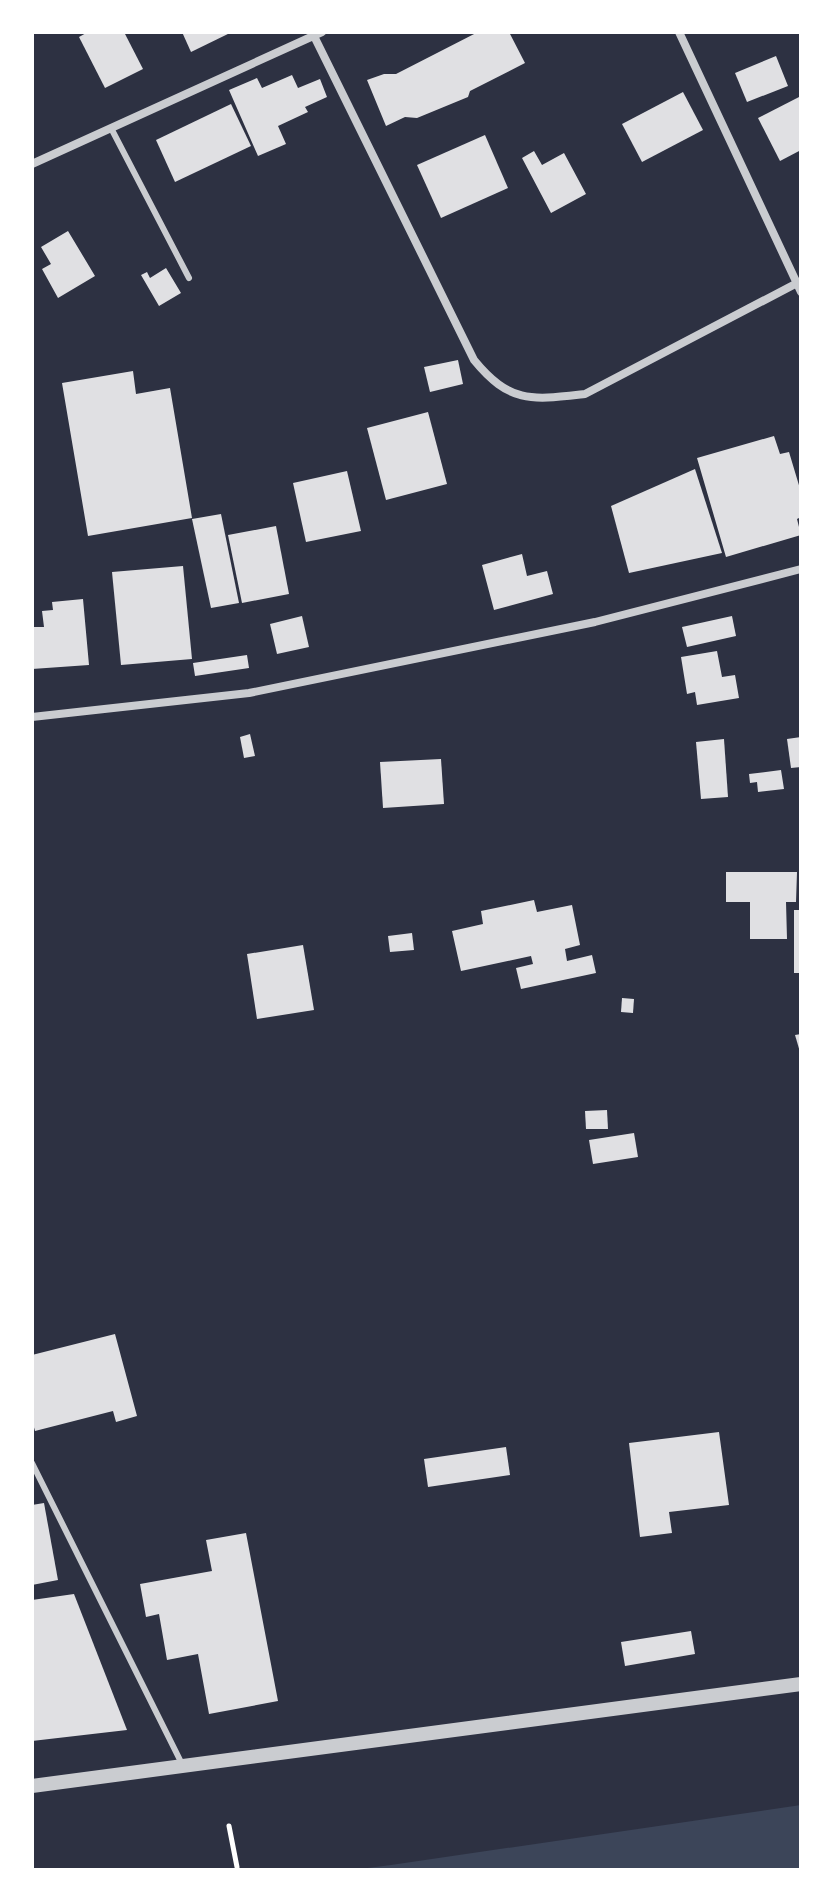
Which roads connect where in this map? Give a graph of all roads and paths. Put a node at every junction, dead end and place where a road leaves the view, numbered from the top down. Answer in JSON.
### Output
{"nodes":[{"id":1,"x":679,"y":32,"type":"edge"},
{"id":2,"x":316,"y":33,"type":"edge"},
{"id":3,"x":111,"y":128,"type":"junction"},
{"id":4,"x":32,"y":164,"type":"edge"},
{"id":5,"x":189,"y":278,"type":"dead end"},
{"id":6,"x":800,"y":285,"type":"edge"},
{"id":7,"x":801,"y":569,"type":"edge"},
{"id":8,"x":32,"y":717,"type":"edge"},
{"id":9,"x":32,"y":1463,"type":"edge"},
{"id":10,"x":801,"y":1684,"type":"edge"},
{"id":11,"x":183,"y":1766,"type":"junction"},
{"id":12,"x":32,"y":1786,"type":"edge"},
{"id":13,"x":229,"y":1826,"type":"dead end"},
{"id":14,"x":237,"y":1867,"type":"dead end"}],
"edges":[{"from":1,"to":6,"type":"street"},
{"from":2,"to":3,"type":"street"},
{"from":2,"to":6,"type":"street"},
{"from":3,"to":4,"type":"street"},
{"from":3,"to":5,"type":"lane"},
{"from":7,"to":8,"type":"street"},
{"from":9,"to":11,"type":"lane"},
{"from":10,"to":11,"type":"street"},
{"from":11,"to":12,"type":"street"},
{"from":13,"to":14,"type":"path"}]}
